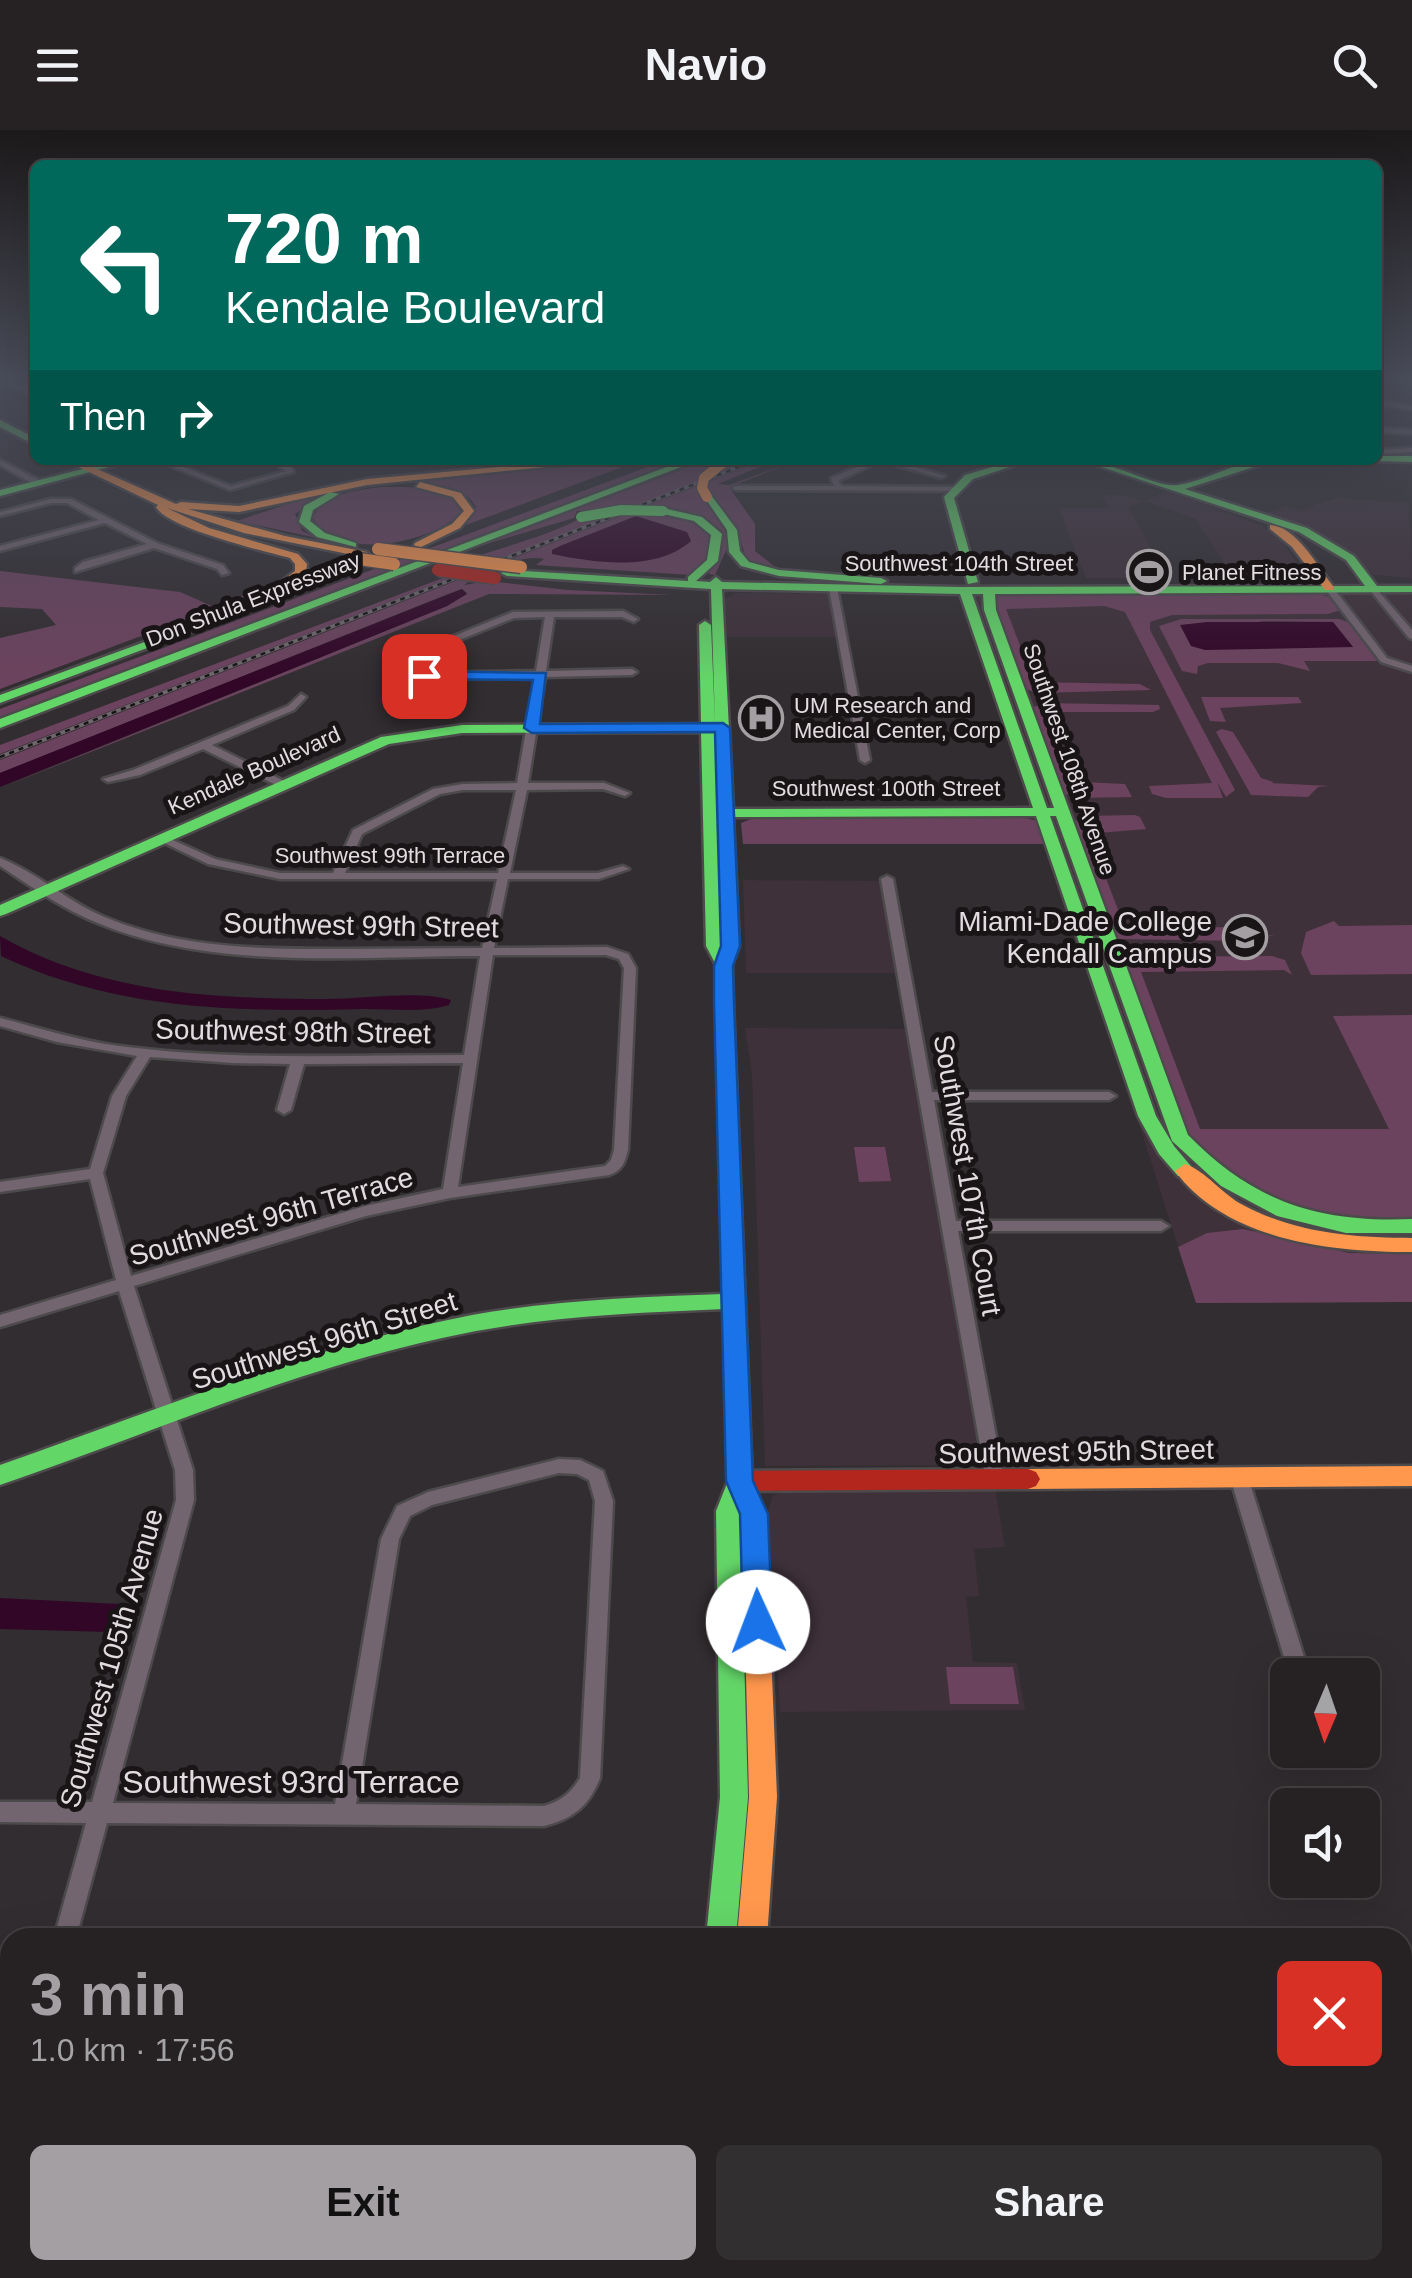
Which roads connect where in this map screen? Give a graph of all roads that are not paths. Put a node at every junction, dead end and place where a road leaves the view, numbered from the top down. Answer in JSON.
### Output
{"nodes":[{"id":1,"x":33,"y":481,"type":"edge"},
{"id":2,"x":46,"y":481,"type":"edge"},
{"id":3,"x":122,"y":481,"type":"edge"},
{"id":4,"x":210,"y":481,"type":"edge"},
{"id":5,"x":259,"y":481,"type":"edge"},
{"id":6,"x":375,"y":481,"type":"edge"},
{"id":7,"x":595,"y":481,"type":"edge"},
{"id":8,"x":638,"y":481,"type":"edge"},
{"id":9,"x":703,"y":481,"type":"edge"},
{"id":10,"x":835,"y":481,"type":"edge"},
{"id":11,"x":1151,"y":481,"type":"edge"},
{"id":12,"x":1197,"y":481,"type":"edge"},
{"id":13,"x":948,"y":482,"type":"junction"},
{"id":14,"x":38,"y":484,"type":"junction"},
{"id":15,"x":929,"y":487,"type":"junction"},
{"id":16,"x":736,"y":488,"type":"dead end"},
{"id":17,"x":839,"y":488,"type":"junction"},
{"id":18,"x":1175,"y":489,"type":"junction"},
{"id":19,"x":0,"y":493,"type":"edge"},
{"id":20,"x":270,"y":504,"type":"junction"},
{"id":21,"x":171,"y":506,"type":"junction"},
{"id":22,"x":0,"y":514,"type":"edge"},
{"id":23,"x":105,"y":521,"type":"junction"},
{"id":24,"x":231,"y":526,"type":"junction"},
{"id":25,"x":1298,"y":539,"type":"junction"},
{"id":26,"x":154,"y":545,"type":"junction"},
{"id":27,"x":734,"y":546,"type":"junction"},
{"id":28,"x":414,"y":548,"type":"junction"},
{"id":29,"x":0,"y":549,"type":"edge"},
{"id":30,"x":361,"y":552,"type":"junction"},
{"id":31,"x":78,"y":570,"type":"dead end"},
{"id":32,"x":225,"y":573,"type":"dead end"},
{"id":33,"x":508,"y":573,"type":"junction"},
{"id":34,"x":464,"y":574,"type":"junction"},
{"id":35,"x":881,"y":581,"type":"junction"},
{"id":36,"x":833,"y":585,"type":"junction"},
{"id":37,"x":1326,"y":585,"type":"junction"},
{"id":38,"x":1371,"y":585,"type":"junction"},
{"id":39,"x":1412,"y":585,"type":"edge"},
{"id":40,"x":975,"y":586,"type":"junction"},
{"id":41,"x":709,"y":587,"type":"junction"},
{"id":42,"x":327,"y":598,"type":"junction"},
{"id":43,"x":254,"y":605,"type":"junction"},
{"id":44,"x":550,"y":614,"type":"junction"},
{"id":45,"x":634,"y":619,"type":"dead end"},
{"id":46,"x":1412,"y":636,"type":"edge"},
{"id":47,"x":1412,"y":668,"type":"edge"},
{"id":48,"x":632,"y":672,"type":"dead end"},
{"id":49,"x":540,"y":676,"type":"junction"},
{"id":50,"x":302,"y":697,"type":"dead end"},
{"id":51,"x":0,"y":699,"type":"edge"},
{"id":52,"x":0,"y":724,"type":"edge"},
{"id":53,"x":532,"y":728,"type":"junction"},
{"id":54,"x":716,"y":728,"type":"junction"},
{"id":55,"x":0,"y":737,"type":"edge"},
{"id":56,"x":204,"y":745,"type":"junction"},
{"id":57,"x":865,"y":760,"type":"dead end"},
{"id":58,"x":108,"y":779,"type":"dead end"},
{"id":59,"x":282,"y":784,"type":"junction"},
{"id":60,"x":522,"y":787,"type":"junction"},
{"id":61,"x":625,"y":793,"type":"dead end"},
{"id":62,"x":718,"y":807,"type":"junction"},
{"id":63,"x":1050,"y":807,"type":"junction"},
{"id":64,"x":162,"y":839,"type":"junction"},
{"id":65,"x":0,"y":861,"type":"edge"},
{"id":66,"x":623,"y":869,"type":"dead end"},
{"id":67,"x":500,"y":876,"type":"junction"},
{"id":68,"x":338,"y":877,"type":"junction"},
{"id":69,"x":888,"y":879,"type":"dead end"},
{"id":70,"x":46,"y":890,"type":"junction"},
{"id":71,"x":0,"y":911,"type":"edge"},
{"id":72,"x":487,"y":952,"type":"junction"},
{"id":73,"x":0,"y":1022,"type":"edge"},
{"id":74,"x":144,"y":1054,"type":"junction"},
{"id":75,"x":470,"y":1059,"type":"junction"},
{"id":76,"x":298,"y":1060,"type":"junction"},
{"id":77,"x":926,"y":1096,"type":"junction"},
{"id":78,"x":1109,"y":1096,"type":"dead end"},
{"id":79,"x":284,"y":1110,"type":"dead end"},
{"id":80,"x":616,"y":1165,"type":"joint"},
{"id":81,"x":96,"y":1173,"type":"junction"},
{"id":82,"x":0,"y":1187,"type":"edge"},
{"id":83,"x":450,"y":1193,"type":"junction"},
{"id":84,"x":1246,"y":1204,"type":"junction"},
{"id":85,"x":948,"y":1226,"type":"junction"},
{"id":86,"x":1161,"y":1226,"type":"dead end"},
{"id":87,"x":1412,"y":1226,"type":"edge"},
{"id":88,"x":1412,"y":1245,"type":"edge"},
{"id":89,"x":124,"y":1283,"type":"junction"},
{"id":90,"x":734,"y":1302,"type":"junction"},
{"id":91,"x":0,"y":1321,"type":"edge"},
{"id":92,"x":168,"y":1418,"type":"junction"},
{"id":93,"x":0,"y":1474,"type":"edge"},
{"id":94,"x":1412,"y":1476,"type":"edge"},
{"id":95,"x":1239,"y":1478,"type":"junction"},
{"id":96,"x":995,"y":1480,"type":"junction"},
{"id":97,"x":740,"y":1481,"type":"junction"},
{"id":98,"x":1294,"y":1657,"type":"dead end"},
{"id":99,"x":0,"y":1812,"type":"edge"},
{"id":100,"x":98,"y":1814,"type":"junction"},
{"id":101,"x":344,"y":1814,"type":"junction"},
{"id":102,"x":68,"y":1928,"type":"edge"},
{"id":103,"x":722,"y":1928,"type":"edge"},
{"id":104,"x":753,"y":1928,"type":"edge"}],
"edges":[{"from":1,"to":14,"type":"street"},
{"from":2,"to":14,"type":"main road"},
{"from":3,"to":21,"type":"main road"},
{"from":4,"to":5,"type":"street"},
{"from":6,"to":20,"type":"main road"},
{"from":7,"to":28,"type":"main road","name":"Don Shula Expressway"},
{"from":8,"to":42,"type":"main road","name":"Don Shula Expressway"},
{"from":9,"to":27,"type":"main road","bridge":true},
{"from":10,"to":17,"type":"street"},
{"from":11,"to":18,"type":"main road"},
{"from":12,"to":18,"type":"main road"},
{"from":13,"to":15,"type":"street"},
{"from":13,"to":15,"type":"street"},
{"from":13,"to":40,"type":"main road","name":"Southwest 108th Avenue"},
{"from":14,"to":19,"type":"main road"},
{"from":15,"to":17,"type":"street"},
{"from":16,"to":17,"type":"street"},
{"from":18,"to":25,"type":"main road"},
{"from":20,"to":21,"type":"main road"},
{"from":20,"to":24,"type":"main road"},
{"from":21,"to":24,"type":"main road"},
{"from":21,"to":43,"type":"main road"},
{"from":22,"to":23,"type":"street"},
{"from":23,"to":26,"type":"street"},
{"from":23,"to":29,"type":"street"},
{"from":24,"to":30,"type":"main road"},
{"from":24,"to":30,"type":"main road"},
{"from":25,"to":37,"type":"main road"},
{"from":25,"to":38,"type":"main road"},
{"from":26,"to":31,"type":"street"},
{"from":26,"to":32,"type":"street"},
{"from":27,"to":35,"type":"main road"},
{"from":27,"to":41,"type":"main road"},
{"from":28,"to":30,"type":"main road"},
{"from":28,"to":43,"type":"main road","name":"Don Shula Expressway"},
{"from":30,"to":33,"type":"main road","bridge":true},
{"from":30,"to":34,"type":"main road","bridge":true},
{"from":33,"to":34,"type":"main road","bridge":true},
{"from":33,"to":41,"type":"main road","name":"Southwest 104th Street"},
{"from":33,"to":41,"type":"main road"},
{"from":34,"to":55,"type":"main road","bridge":true},
{"from":35,"to":36,"type":"main road","name":"Southwest 104th Street"},
{"from":35,"to":40,"type":"main road","name":"Southwest 104th Street"},
{"from":36,"to":40,"type":"main road","name":"Southwest 104th Street"},
{"from":36,"to":41,"type":"main road","name":"Southwest 104th Street"},
{"from":36,"to":57,"type":"street"},
{"from":37,"to":38,"type":"main road","name":"Southwest 104th Street"},
{"from":37,"to":40,"type":"main road","name":"Southwest 104th Street"},
{"from":37,"to":47,"type":"street"},
{"from":38,"to":39,"type":"main road","name":"Southwest 104th Street"},
{"from":38,"to":46,"type":"street"},
{"from":40,"to":63,"type":"main road","name":"Southwest 108th Avenue"},
{"from":41,"to":42,"type":"main road","bridge":true},
{"from":41,"to":54,"type":"main road"},
{"from":42,"to":52,"type":"main road","name":"Don Shula Expressway"},
{"from":43,"to":51,"type":"main road","name":"Don Shula Expressway"},
{"from":44,"to":45,"type":"street"},
{"from":44,"to":49,"type":"street"},
{"from":44,"to":49,"type":"street"},
{"from":48,"to":49,"type":"street"},
{"from":49,"to":53,"type":"street"},
{"from":50,"to":56,"type":"street"},
{"from":53,"to":54,"type":"main road","name":"Kendale Boulevard"},
{"from":53,"to":59,"type":"main road","name":"Kendale Boulevard"},
{"from":53,"to":60,"type":"street"},
{"from":54,"to":62,"type":"main road"},
{"from":56,"to":58,"type":"street"},
{"from":56,"to":59,"type":"street"},
{"from":59,"to":64,"type":"main road","name":"Kendale Boulevard"},
{"from":60,"to":61,"type":"street"},
{"from":60,"to":67,"type":"street"},
{"from":60,"to":68,"type":"street"},
{"from":62,"to":63,"type":"main road","name":"Southwest 100th Street"},
{"from":62,"to":90,"type":"main road"},
{"from":63,"to":84,"type":"main road","name":"Southwest 108th Avenue"},
{"from":64,"to":68,"type":"street","name":"Southwest 99th Terrace"},
{"from":64,"to":70,"type":"main road","name":"Kendale Boulevard"},
{"from":65,"to":70,"type":"street","name":"Southwest 99th Street"},
{"from":66,"to":67,"type":"street","name":"Southwest 99th Terrace"},
{"from":67,"to":68,"type":"street","name":"Southwest 99th Terrace"},
{"from":67,"to":72,"type":"street"},
{"from":69,"to":77,"type":"street","name":"Southwest 107th Court"},
{"from":70,"to":71,"type":"main road","name":"Kendale Boulevard"},
{"from":70,"to":72,"type":"street","name":"Southwest 99th Street"},
{"from":72,"to":75,"type":"street"},
{"from":72,"to":80,"type":"street","name":"Southwest 99th Street"},
{"from":73,"to":74,"type":"street","name":"Southwest 98th Street"},
{"from":74,"to":76,"type":"street","name":"Southwest 98th Street"},
{"from":74,"to":81,"type":"street"},
{"from":75,"to":76,"type":"street","name":"Southwest 98th Street"},
{"from":75,"to":83,"type":"street"},
{"from":76,"to":79,"type":"street"},
{"from":77,"to":78,"type":"street"},
{"from":77,"to":85,"type":"street","name":"Southwest 107th Court"},
{"from":80,"to":83,"type":"street","name":"Southwest 96th Terrace"},
{"from":81,"to":82,"type":"street"},
{"from":81,"to":89,"type":"street","name":"Southwest 105th Avenue"},
{"from":83,"to":89,"type":"street","name":"Southwest 96th Terrace"},
{"from":84,"to":87,"type":"main road"},
{"from":84,"to":88,"type":"main road"},
{"from":85,"to":86,"type":"street"},
{"from":85,"to":96,"type":"street","name":"Southwest 107th Court"},
{"from":89,"to":91,"type":"street","name":"Southwest 96th Terrace"},
{"from":89,"to":92,"type":"street","name":"Southwest 105th Avenue"},
{"from":90,"to":92,"type":"main road","name":"Southwest 96th Street"},
{"from":90,"to":97,"type":"main road"},
{"from":92,"to":93,"type":"main road","name":"Southwest 96th Street"},
{"from":92,"to":100,"type":"street","name":"Southwest 105th Avenue"},
{"from":94,"to":95,"type":"main road","name":"Southwest 95th Street"},
{"from":95,"to":96,"type":"main road","name":"Southwest 95th Street"},
{"from":95,"to":98,"type":"street"},
{"from":96,"to":97,"type":"main road","name":"Southwest 95th Street"},
{"from":97,"to":103,"type":"main road"},
{"from":97,"to":104,"type":"main road"},
{"from":99,"to":100,"type":"street","name":"Southwest 93rd Terrace"},
{"from":100,"to":101,"type":"street","name":"Southwest 93rd Terrace"},
{"from":100,"to":102,"type":"street","name":"Southwest 105th Avenue"},
{"from":101,"to":101,"type":"street","name":"Southwest 93rd Terrace"}]}
